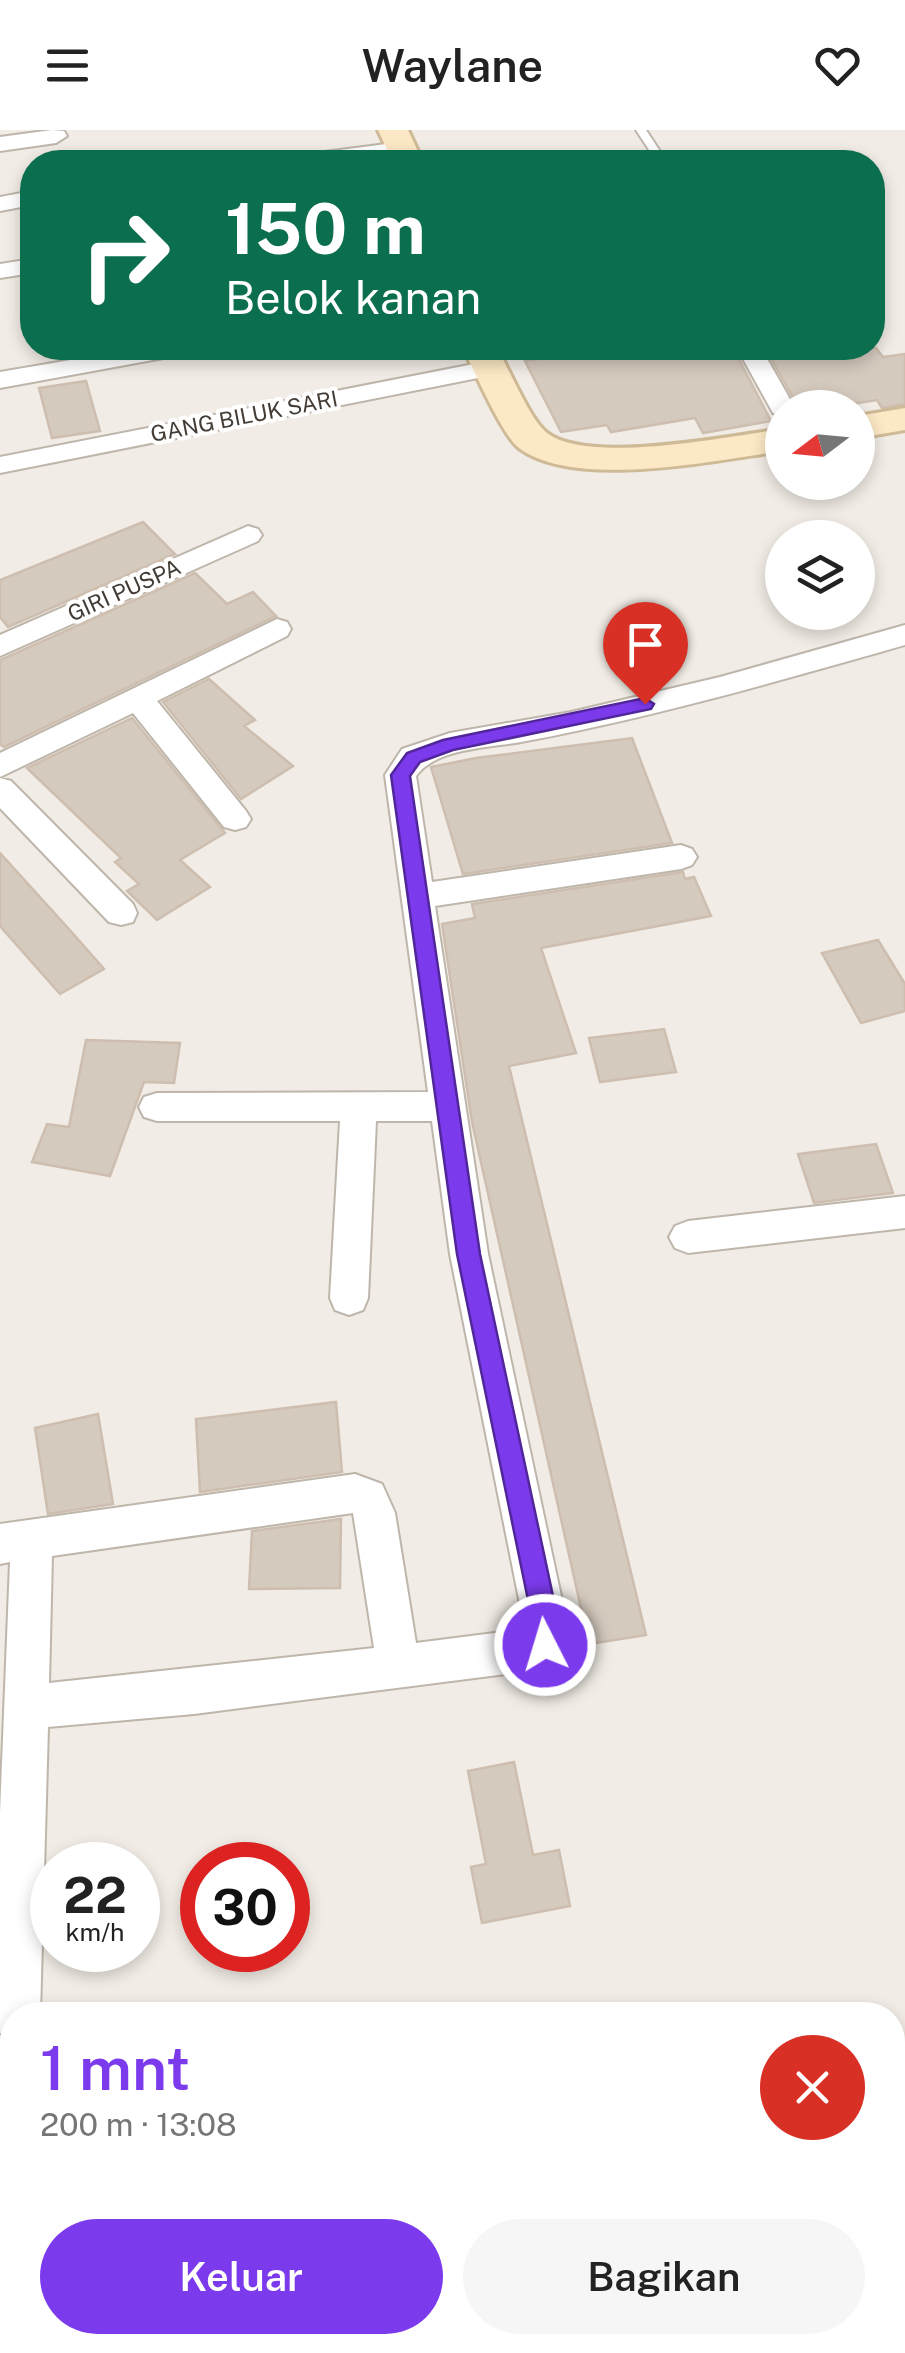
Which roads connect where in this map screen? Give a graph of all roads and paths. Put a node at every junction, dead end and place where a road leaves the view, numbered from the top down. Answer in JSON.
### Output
{"nodes":[{"id":1,"x":55,"y":133,"type":"edge"},
{"id":2,"x":0,"y":144,"type":"edge"},
{"id":3,"x":112,"y":360,"type":"edge"},
{"id":4,"x":476,"y":360,"type":"edge"},
{"id":5,"x":486,"y":360,"type":"edge"},
{"id":6,"x":756,"y":360,"type":"edge"},
{"id":7,"x":0,"y":380,"type":"edge"},
{"id":8,"x":772,"y":390,"type":"edge"},
{"id":9,"x":905,"y":419,"type":"edge"},
{"id":10,"x":875,"y":424,"type":"edge"},
{"id":11,"x":765,"y":442,"type":"edge"},
{"id":12,"x":0,"y":465,"type":"edge"},
{"id":13,"x":248,"y":535,"type":"dead end"},
{"id":14,"x":278,"y":630,"type":"dead end"},
{"id":15,"x":905,"y":634,"type":"edge"},
{"id":16,"x":0,"y":646,"type":"edge"},
{"id":17,"x":138,"y":698,"type":"junction"},
{"id":18,"x":0,"y":766,"type":"edge"},
{"id":19,"x":0,"y":788,"type":"edge"},
{"id":20,"x":234,"y":819,"type":"dead end"},
{"id":21,"x":681,"y":857,"type":"dead end"},
{"id":22,"x":420,"y":896,"type":"junction"},
{"id":23,"x":122,"y":913,"type":"dead end"},
{"id":24,"x":360,"y":1106,"type":"junction"},
{"id":25,"x":445,"y":1106,"type":"junction"},
{"id":26,"x":157,"y":1107,"type":"dead end"},
{"id":27,"x":905,"y":1212,"type":"edge"},
{"id":28,"x":688,"y":1237,"type":"dead end"},
{"id":29,"x":349,"y":1298,"type":"dead end"},
{"id":30,"x":16,"y":1540,"type":"edge"},
{"id":31,"x":398,"y":1666,"type":"junction"},
{"id":32,"x":26,"y":1706,"type":"junction"},
{"id":33,"x":16,"y":2002,"type":"edge"}],
"edges":[{"from":1,"to":2,"type":"street"},
{"from":3,"to":7,"type":"street"},
{"from":4,"to":12,"type":"street","name":"GANG BILUK SARI"},
{"from":5,"to":11,"type":"street"},
{"from":6,"to":8,"type":"street"},
{"from":9,"to":10,"type":"street"},
{"from":13,"to":16,"type":"street","name":"GIRI PUSPA"},
{"from":14,"to":17,"type":"street"},
{"from":15,"to":22,"type":"street"},
{"from":17,"to":18,"type":"street"},
{"from":17,"to":20,"type":"street"},
{"from":19,"to":23,"type":"street"},
{"from":21,"to":22,"type":"street"},
{"from":22,"to":25,"type":"street"},
{"from":24,"to":25,"type":"street"},
{"from":24,"to":26,"type":"street"},
{"from":24,"to":29,"type":"street"},
{"from":25,"to":31,"type":"street"},
{"from":27,"to":28,"type":"street"},
{"from":30,"to":31,"type":"street"},
{"from":30,"to":32,"type":"street"},
{"from":31,"to":32,"type":"street"},
{"from":32,"to":33,"type":"street"}]}
